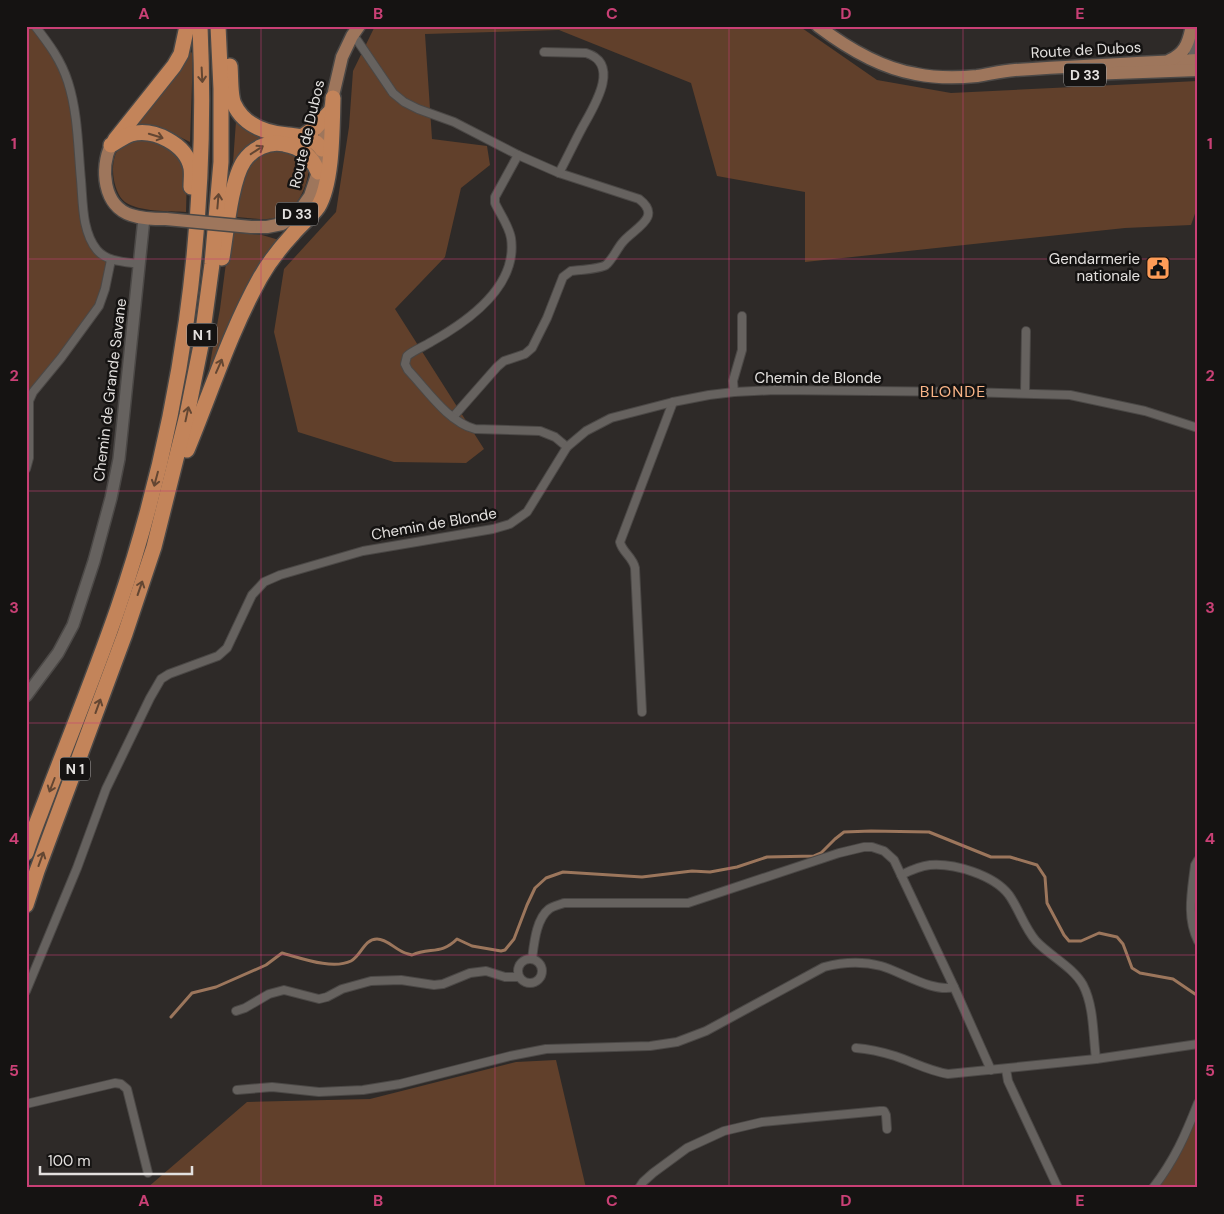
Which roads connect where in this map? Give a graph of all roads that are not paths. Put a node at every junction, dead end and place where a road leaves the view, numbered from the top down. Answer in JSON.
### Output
{"nodes":[{"id":1,"x":35,"y":26,"type":"edge"},
{"id":2,"x":187,"y":26,"type":"edge"},
{"id":3,"x":200,"y":26,"type":"edge"},
{"id":4,"x":218,"y":26,"type":"edge"},
{"id":5,"x":227,"y":26,"type":"edge"},
{"id":6,"x":818,"y":26,"type":"edge"},
{"id":7,"x":1192,"y":28,"type":"edge"},
{"id":8,"x":355,"y":31,"type":"edge"},
{"id":9,"x":544,"y":52,"type":"dead end"},
{"id":10,"x":1167,"y":61,"type":"junction"},
{"id":11,"x":1196,"y":65,"type":"edge"},
{"id":12,"x":976,"y":76,"type":"junction"},
{"id":13,"x":331,"y":105,"type":"junction"},
{"id":14,"x":303,"y":136,"type":"junction"},
{"id":15,"x":110,"y":145,"type":"junction"},
{"id":16,"x":322,"y":149,"type":"junction"},
{"id":17,"x":518,"y":155,"type":"junction"},
{"id":18,"x":318,"y":172,"type":"junction"},
{"id":19,"x":559,"y":173,"type":"junction"},
{"id":20,"x":144,"y":218,"type":"junction"},
{"id":21,"x":111,"y":260,"type":"junction"},
{"id":22,"x":140,"y":264,"type":"junction"},
{"id":23,"x":742,"y":316,"type":"dead end"},
{"id":24,"x":186,"y":328,"type":"junction"},
{"id":25,"x":1026,"y":331,"type":"dead end"},
{"id":26,"x":201,"y":345,"type":"junction"},
{"id":27,"x":734,"y":392,"type":"junction"},
{"id":28,"x":1025,"y":393,"type":"junction"},
{"id":29,"x":672,"y":402,"type":"junction"},
{"id":30,"x":453,"y":418,"type":"junction"},
{"id":31,"x":1198,"y":428,"type":"edge"},
{"id":32,"x":567,"y":447,"type":"junction"},
{"id":33,"x":26,"y":469,"type":"edge"},
{"id":34,"x":168,"y":492,"type":"junction"},
{"id":35,"x":26,"y":696,"type":"edge"},
{"id":36,"x":642,"y":712,"type":"dead end"},
{"id":37,"x":26,"y":853,"type":"edge"},
{"id":38,"x":1198,"y":860,"type":"edge"},
{"id":39,"x":901,"y":875,"type":"junction"},
{"id":40,"x":26,"y":905,"type":"edge"},
{"id":41,"x":1198,"y":942,"type":"edge"},
{"id":42,"x":532,"y":959,"type":"junction"},
{"id":43,"x":519,"y":977,"type":"junction"},
{"id":44,"x":954,"y":987,"type":"junction"},
{"id":45,"x":26,"y":991,"type":"edge"},
{"id":46,"x":236,"y":1010,"type":"dead end"},
{"id":47,"x":1198,"y":1044,"type":"edge"},
{"id":48,"x":856,"y":1048,"type":"dead end"},
{"id":49,"x":1096,"y":1059,"type":"junction"},
{"id":50,"x":1006,"y":1069,"type":"junction"},
{"id":51,"x":991,"y":1070,"type":"junction"},
{"id":52,"x":237,"y":1090,"type":"dead end"},
{"id":53,"x":1198,"y":1103,"type":"edge"},
{"id":54,"x":26,"y":1104,"type":"edge"},
{"id":55,"x":887,"y":1129,"type":"dead end"},
{"id":56,"x":148,"y":1173,"type":"dead end"},
{"id":57,"x":640,"y":1188,"type":"edge"},
{"id":58,"x":1058,"y":1188,"type":"edge"},
{"id":59,"x":1153,"y":1188,"type":"edge"}],
"edges":[{"from":1,"to":21,"type":"street"},
{"from":2,"to":15,"type":"highway"},
{"from":3,"to":24,"type":"highway","number":"N 1","one_way":true},
{"from":26,"to":4,"type":"highway","number":"N 1","one_way":true},
{"from":5,"to":14,"type":"highway"},
{"from":6,"to":12,"type":"main road","name":"Route de Dubos","number":"D 33"},
{"from":7,"to":10,"type":"main road"},
{"from":7,"to":11,"type":"street"},
{"from":8,"to":13,"type":"main road","name":"Route de Dubos","number":"D 33"},
{"from":8,"to":17,"type":"street"},
{"from":9,"to":19,"type":"street"},
{"from":10,"to":11,"type":"main road","name":"Route de Dubos","number":"D 33"},
{"from":10,"to":12,"type":"main road","name":"Route de Dubos","number":"D 33"},
{"from":11,"to":12,"type":"main road","name":"Route de Dubos","number":"D 33"},
{"from":13,"to":14,"type":"highway"},
{"from":13,"to":16,"type":"main road","name":"Route de Dubos","number":"D 33"},
{"from":34,"to":13,"type":"highway","one_way":true},
{"from":14,"to":16,"type":"highway"},
{"from":15,"to":20,"type":"main road","name":"Route de Dubos"},
{"from":15,"to":24,"type":"highway","one_way":true},
{"from":16,"to":18,"type":"main road","name":"Route de Dubos","number":"D 33"},
{"from":17,"to":19,"type":"street"},
{"from":17,"to":30,"type":"street"},
{"from":18,"to":20,"type":"main road","name":"Route de Dubos","number":"D 33","bridge":true},
{"from":26,"to":18,"type":"highway","one_way":true},
{"from":19,"to":30,"type":"street"},
{"from":20,"to":22,"type":"street","name":"Chemin de Grande Savane"},
{"from":21,"to":22,"type":"street"},
{"from":21,"to":33,"type":"street"},
{"from":22,"to":35,"type":"street","name":"Chemin de Grande Savane"},
{"from":23,"to":27,"type":"street"},
{"from":24,"to":37,"type":"highway","number":"N 1","one_way":true},
{"from":25,"to":28,"type":"street"},
{"from":34,"to":26,"type":"highway","number":"N 1","one_way":true},
{"from":27,"to":28,"type":"street","name":"Chemin de Blonde"},
{"from":27,"to":29,"type":"street","name":"Chemin de Blonde"},
{"from":28,"to":31,"type":"street","name":"Chemin de Blonde"},
{"from":29,"to":32,"type":"street","name":"Chemin de Blonde"},
{"from":29,"to":36,"type":"street"},
{"from":30,"to":32,"type":"street"},
{"from":32,"to":45,"type":"street","name":"Chemin de Blonde"},
{"from":40,"to":34,"type":"highway","number":"N 1","one_way":true},
{"from":38,"to":41,"type":"street"},
{"from":39,"to":42,"type":"street"},
{"from":39,"to":44,"type":"street"},
{"from":39,"to":49,"type":"street"},
{"from":42,"to":43,"type":"street"},
{"from":42,"to":43,"type":"street"},
{"from":43,"to":46,"type":"street"},
{"from":44,"to":51,"type":"street"},
{"from":44,"to":52,"type":"street"},
{"from":47,"to":49,"type":"street"},
{"from":48,"to":51,"type":"street"},
{"from":49,"to":50,"type":"street"},
{"from":50,"to":51,"type":"street"},
{"from":50,"to":58,"type":"street"},
{"from":53,"to":59,"type":"street"},
{"from":54,"to":56,"type":"street"},
{"from":55,"to":57,"type":"street"}]}
